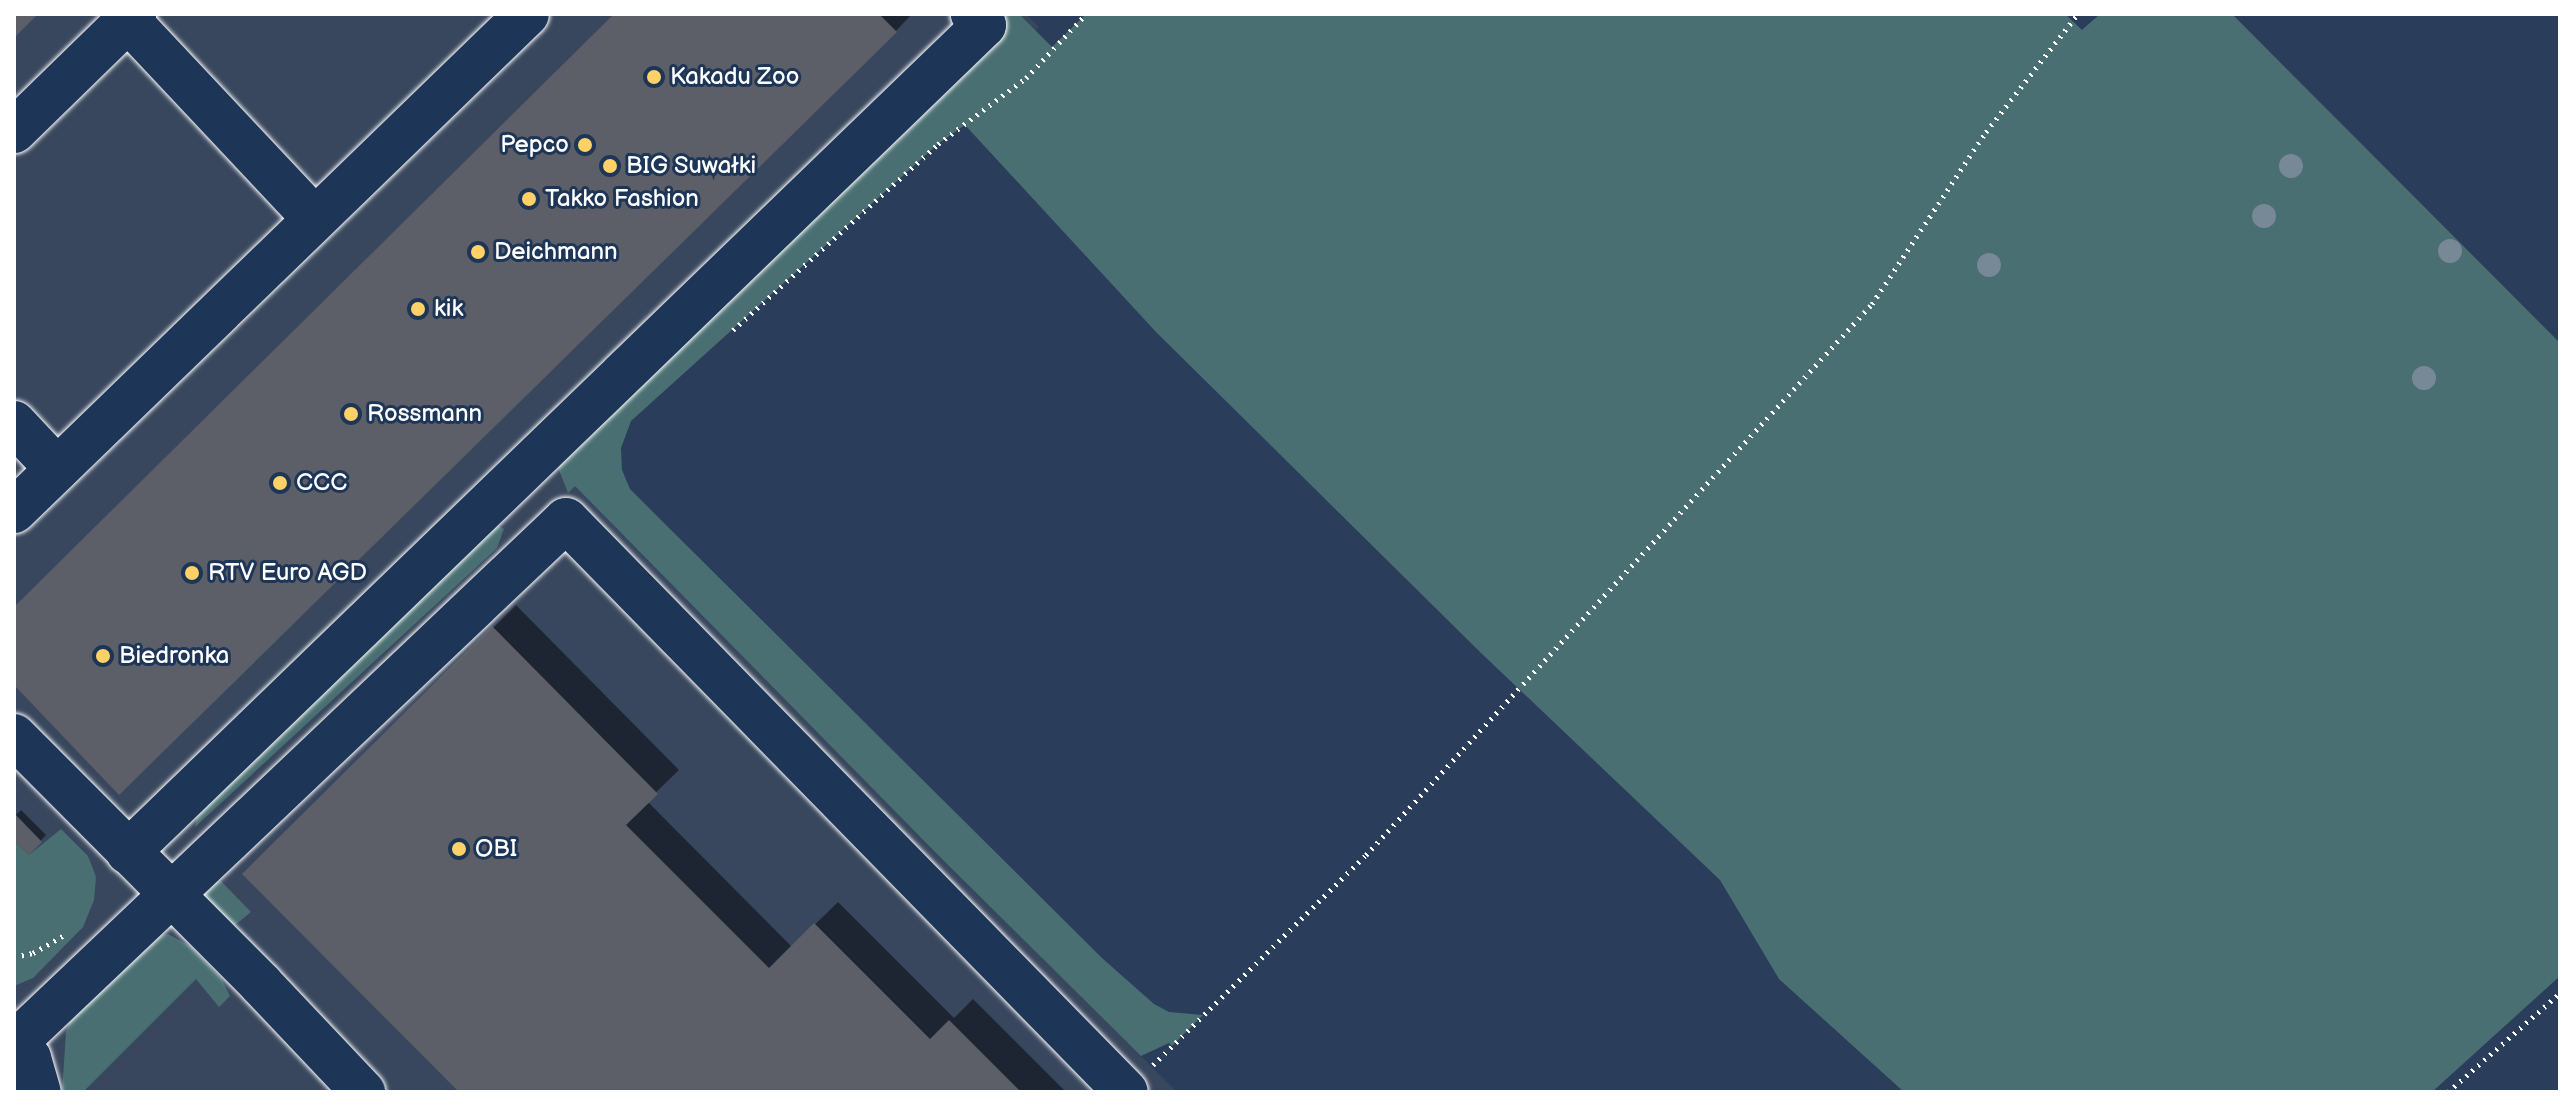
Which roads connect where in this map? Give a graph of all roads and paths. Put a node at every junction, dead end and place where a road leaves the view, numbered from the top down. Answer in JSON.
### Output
{"nodes":[{"id":1,"x":527,"y":14,"type":"edge"},
{"id":2,"x":973,"y":14,"type":"edge"},
{"id":3,"x":1086,"y":14,"type":"edge"},
{"id":4,"x":2078,"y":14,"type":"edge"},
{"id":5,"x":131,"y":17,"type":"edge"},
{"id":6,"x":16,"y":125,"type":"edge"},
{"id":7,"x":314,"y":218,"type":"junction"},
{"id":8,"x":724,"y":338,"type":"dead end"},
{"id":9,"x":14,"y":423,"type":"edge"},
{"id":10,"x":57,"y":469,"type":"junction"},
{"id":11,"x":523,"y":472,"type":"junction"},
{"id":12,"x":14,"y":511,"type":"edge"},
{"id":13,"x":566,"y":520,"type":"junction"},
{"id":14,"x":14,"y":736,"type":"edge"},
{"id":15,"x":128,"y":852,"type":"junction"},
{"id":16,"x":172,"y":895,"type":"junction"},
{"id":17,"x":75,"y":927,"type":"dead end"},
{"id":18,"x":14,"y":957,"type":"edge"},
{"id":19,"x":2560,"y":993,"type":"edge"},
{"id":20,"x":15,"y":1041,"type":"edge"},
{"id":21,"x":1135,"y":1083,"type":"edge"},
{"id":22,"x":39,"y":1092,"type":"edge"},
{"id":23,"x":363,"y":1092,"type":"edge"},
{"id":24,"x":2448,"y":1092,"type":"edge"}],
"edges":[{"from":1,"to":7,"type":"street"},
{"from":2,"to":11,"type":"street"},
{"from":3,"to":8,"type":"path"},
{"from":4,"to":21,"type":"path"},
{"from":5,"to":6,"type":"street"},
{"from":5,"to":7,"type":"street"},
{"from":7,"to":10,"type":"street"},
{"from":9,"to":10,"type":"street"},
{"from":10,"to":12,"type":"street"},
{"from":11,"to":13,"type":"street"},
{"from":11,"to":15,"type":"street"},
{"from":13,"to":16,"type":"street"},
{"from":13,"to":21,"type":"street"},
{"from":14,"to":15,"type":"street"},
{"from":15,"to":16,"type":"street"},
{"from":16,"to":20,"type":"street"},
{"from":16,"to":23,"type":"street"},
{"from":17,"to":18,"type":"path"},
{"from":19,"to":24,"type":"path"},
{"from":20,"to":22,"type":"street"}]}
